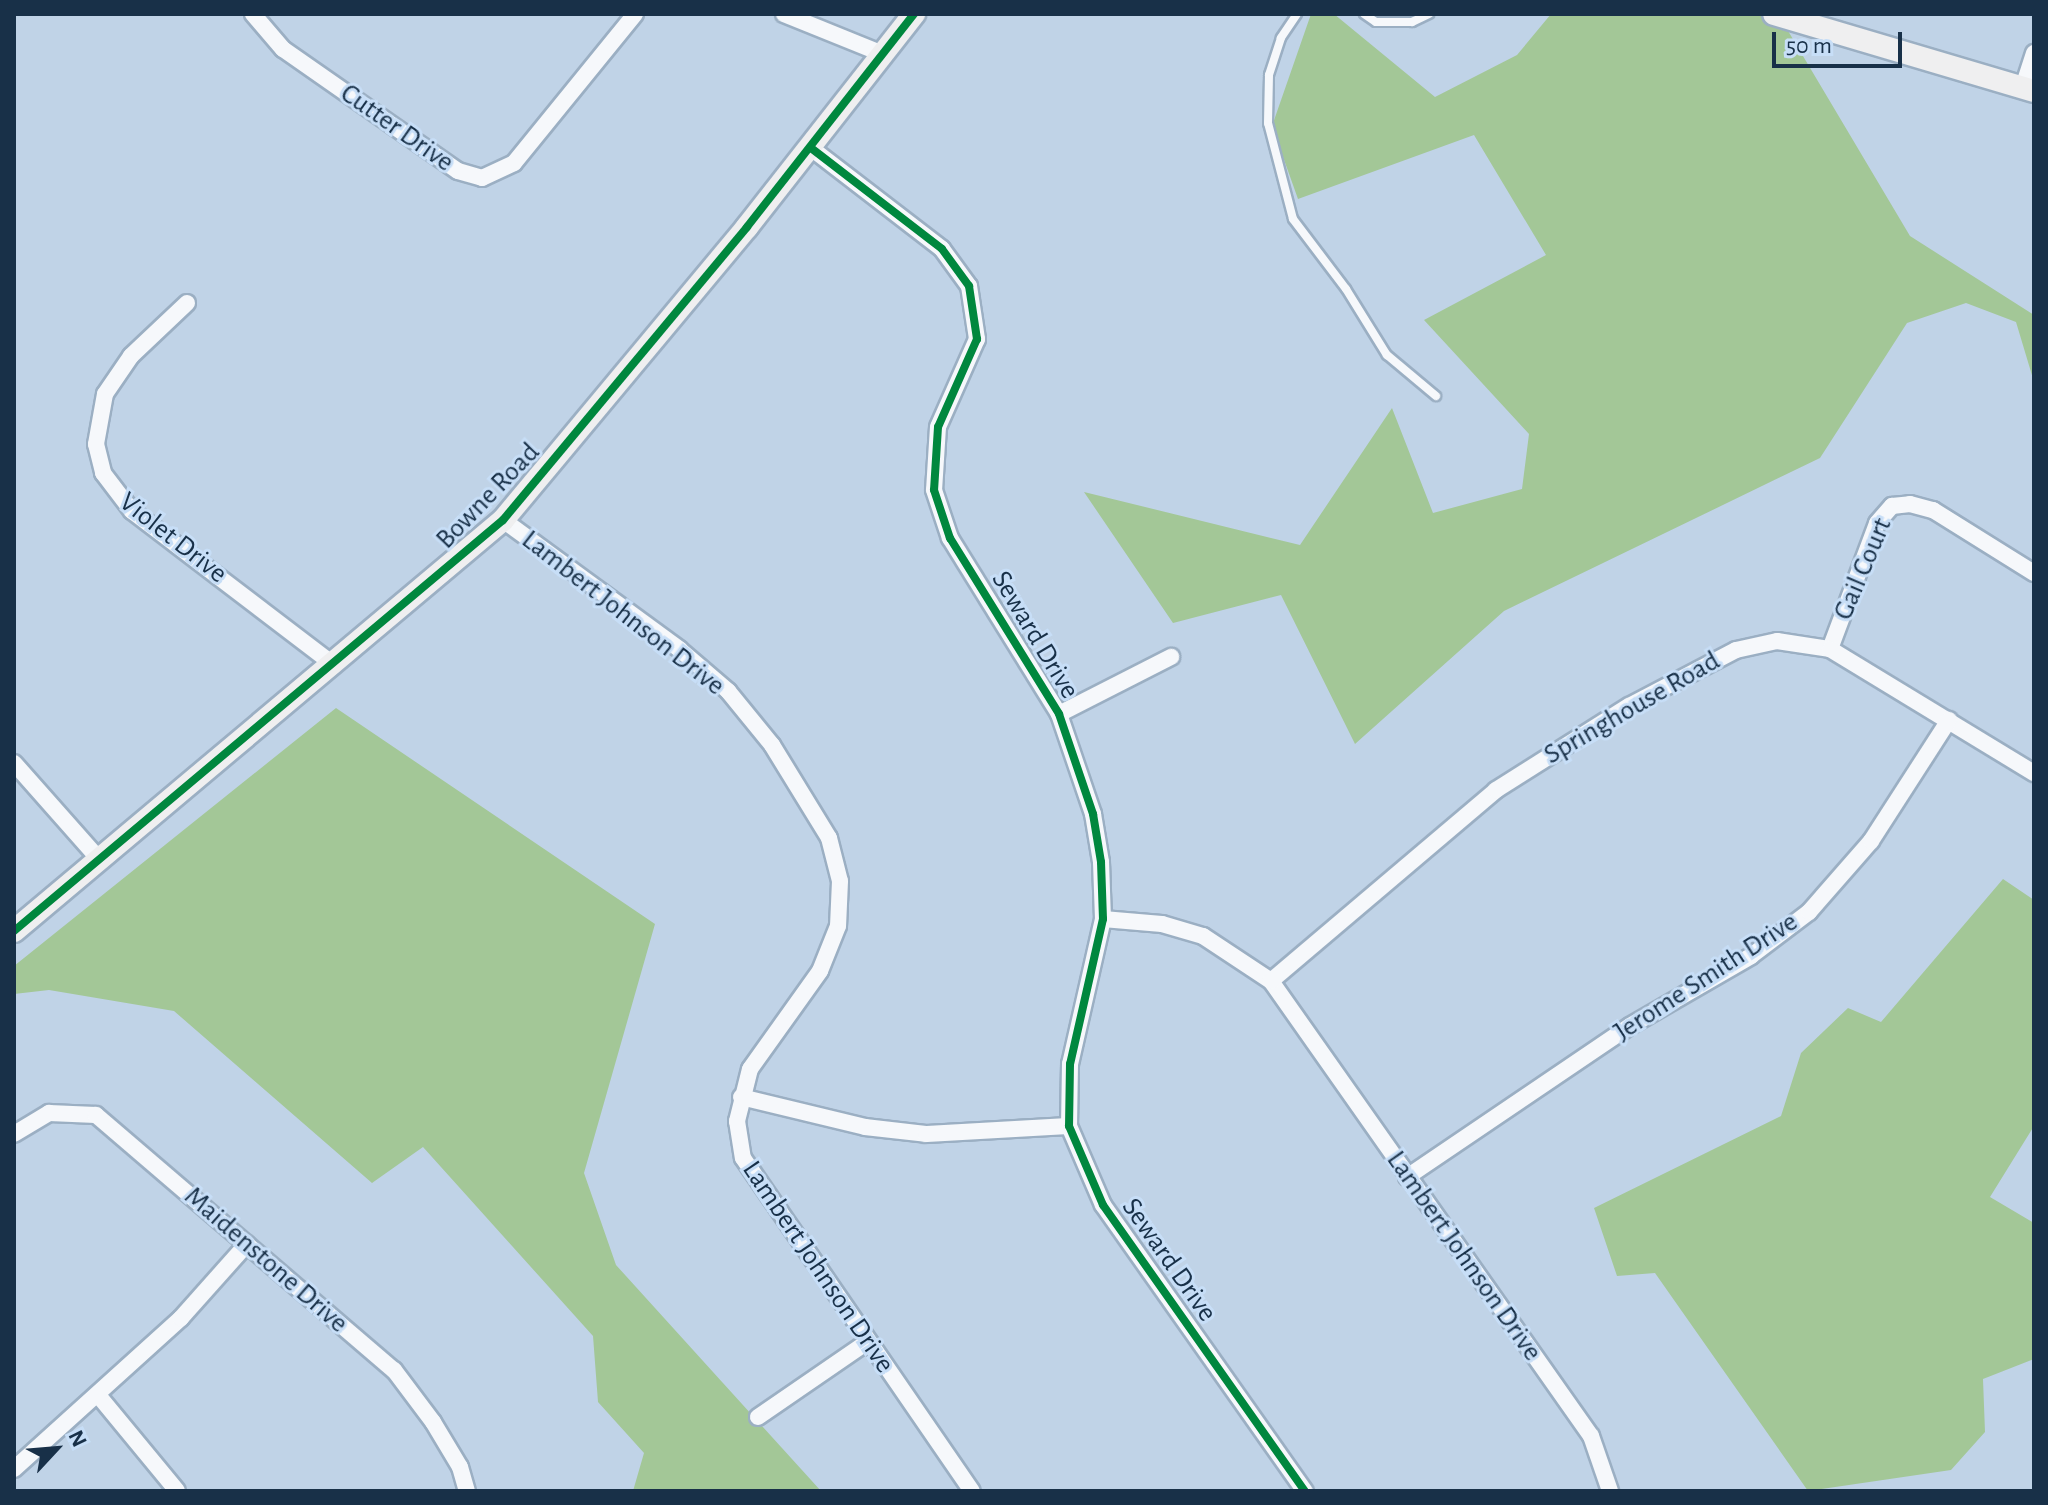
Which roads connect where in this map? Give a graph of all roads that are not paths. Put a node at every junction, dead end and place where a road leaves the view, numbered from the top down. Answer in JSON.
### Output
{"nodes":[{"id":1,"x":253,"y":14,"type":"edge"},
{"id":2,"x":635,"y":14,"type":"edge"},
{"id":3,"x":784,"y":14,"type":"edge"},
{"id":4,"x":914,"y":14,"type":"edge"},
{"id":5,"x":1297,"y":14,"type":"edge"},
{"id":6,"x":1364,"y":14,"type":"edge"},
{"id":7,"x":1429,"y":14,"type":"edge"},
{"id":8,"x":1774,"y":14,"type":"edge"},
{"id":9,"x":2034,"y":53,"type":"edge"},
{"id":10,"x":883,"y":54,"type":"junction"},
{"id":11,"x":2028,"y":89,"type":"edge"},
{"id":12,"x":811,"y":148,"type":"junction"},
{"id":13,"x":187,"y":303,"type":"dead end"},
{"id":14,"x":1436,"y":396,"type":"dead end"},
{"id":15,"x":503,"y":520,"type":"junction"},
{"id":16,"x":2034,"y":573,"type":"edge"},
{"id":17,"x":1830,"y":649,"type":"junction"},
{"id":18,"x":1171,"y":657,"type":"dead end"},
{"id":19,"x":334,"y":665,"type":"junction"},
{"id":20,"x":1059,"y":714,"type":"junction"},
{"id":21,"x":1949,"y":720,"type":"junction"},
{"id":22,"x":14,"y":763,"type":"edge"},
{"id":23,"x":2034,"y":773,"type":"edge"},
{"id":24,"x":98,"y":858,"type":"junction"},
{"id":25,"x":1103,"y":919,"type":"junction"},
{"id":26,"x":14,"y":931,"type":"edge"},
{"id":27,"x":1271,"y":981,"type":"junction"},
{"id":28,"x":741,"y":1097,"type":"junction"},
{"id":29,"x":1069,"y":1126,"type":"junction"},
{"id":30,"x":14,"y":1134,"type":"edge"},
{"id":31,"x":1407,"y":1177,"type":"junction"},
{"id":32,"x":247,"y":1244,"type":"junction"},
{"id":33,"x":867,"y":1342,"type":"junction"},
{"id":34,"x":98,"y":1395,"type":"junction"},
{"id":35,"x":758,"y":1417,"type":"dead end"},
{"id":36,"x":14,"y":1469,"type":"edge"},
{"id":37,"x":177,"y":1491,"type":"edge"},
{"id":38,"x":467,"y":1491,"type":"edge"},
{"id":39,"x":972,"y":1491,"type":"edge"},
{"id":40,"x":1305,"y":1491,"type":"edge"},
{"id":41,"x":1610,"y":1491,"type":"edge"}],
"edges":[{"from":1,"to":2,"type":"street","name":"Cutter Drive"},
{"from":3,"to":10,"type":"street"},
{"from":4,"to":10,"type":"street","name":"Bowne Road"},
{"from":5,"to":14,"type":"lane"},
{"from":6,"to":7,"type":"lane"},
{"from":8,"to":11,"type":"street"},
{"from":9,"to":11,"type":"street"},
{"from":10,"to":12,"type":"street","name":"Bowne Road"},
{"from":12,"to":15,"type":"street","name":"Bowne Road"},
{"from":12,"to":20,"type":"street","name":"Seward Drive"},
{"from":13,"to":19,"type":"street","name":"Violet Drive"},
{"from":15,"to":19,"type":"street","name":"Bowne Road"},
{"from":15,"to":28,"type":"street","name":"Lambert Johnson Drive"},
{"from":16,"to":17,"type":"street","name":"Gail Court"},
{"from":17,"to":21,"type":"street","name":"Springhouse Road"},
{"from":17,"to":27,"type":"street","name":"Springhouse Road"},
{"from":18,"to":20,"type":"street"},
{"from":19,"to":24,"type":"street","name":"Bowne Road"},
{"from":20,"to":25,"type":"street","name":"Seward Drive"},
{"from":21,"to":23,"type":"street","name":"Springhouse Road"},
{"from":21,"to":31,"type":"street","name":"Jerome Smith Drive"},
{"from":22,"to":24,"type":"street"},
{"from":24,"to":26,"type":"street","name":"Bowne Road"},
{"from":25,"to":27,"type":"street","name":"Lambert Johnson Drive"},
{"from":25,"to":29,"type":"street","name":"Seward Drive"},
{"from":27,"to":31,"type":"street","name":"Lambert Johnson Drive"},
{"from":28,"to":29,"type":"street"},
{"from":28,"to":33,"type":"street","name":"Lambert Johnson Drive"},
{"from":29,"to":40,"type":"street","name":"Seward Drive"},
{"from":30,"to":32,"type":"street","name":"Maidenstone Drive"},
{"from":31,"to":41,"type":"street","name":"Lambert Johnson Drive"},
{"from":32,"to":34,"type":"street"},
{"from":32,"to":38,"type":"street","name":"Maidenstone Drive"},
{"from":33,"to":35,"type":"street"},
{"from":33,"to":39,"type":"street","name":"Lambert Johnson Drive"},
{"from":34,"to":36,"type":"street"},
{"from":34,"to":37,"type":"street"}]}
